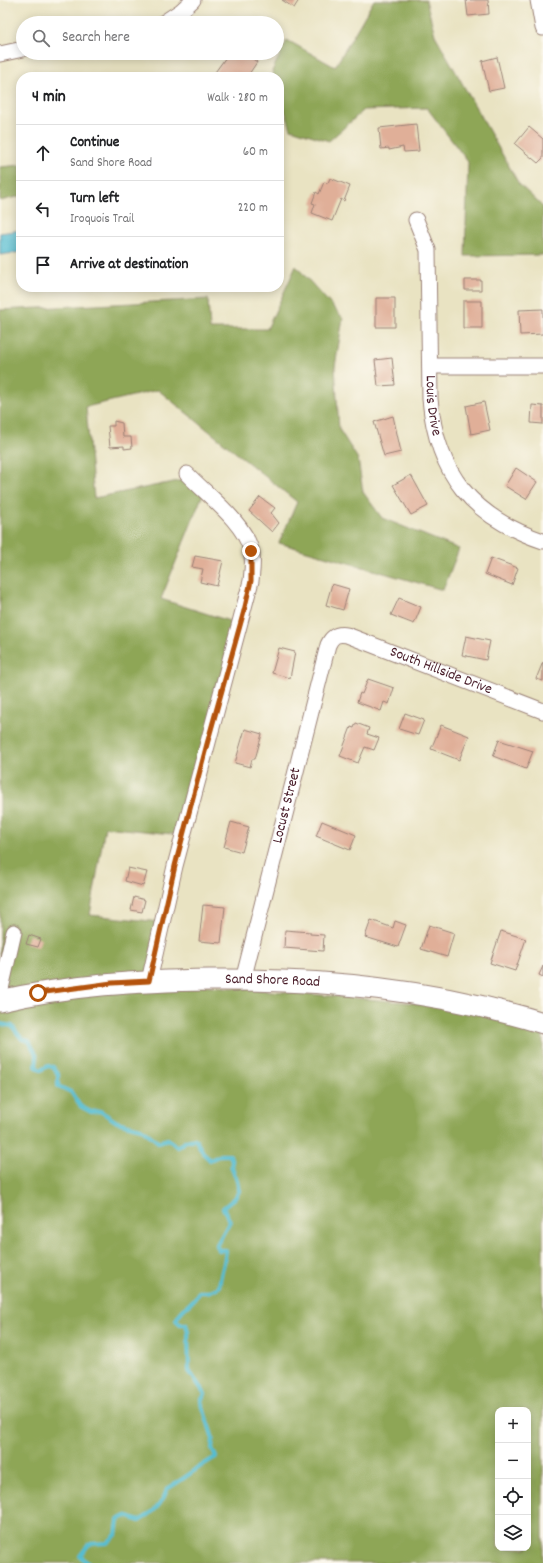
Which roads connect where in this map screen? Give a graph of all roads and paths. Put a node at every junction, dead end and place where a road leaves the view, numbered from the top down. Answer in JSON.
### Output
{"nodes":[{"id":1,"x":193,"y":0,"type":"edge"},
{"id":2,"x":538,"y":0,"type":"edge"},
{"id":3,"x":174,"y":16,"type":"edge"},
{"id":4,"x":543,"y":28,"type":"edge"},
{"id":5,"x":16,"y":51,"type":"edge"},
{"id":6,"x":0,"y":54,"type":"edge"},
{"id":7,"x":416,"y":220,"type":"dead end"},
{"id":8,"x":430,"y":366,"type":"junction"},
{"id":9,"x":543,"y":366,"type":"edge"},
{"id":10,"x":187,"y":474,"type":"dead end"},
{"id":11,"x":543,"y":541,"type":"edge"},
{"id":12,"x":337,"y":635,"type":"joint"},
{"id":13,"x":543,"y":711,"type":"edge"},
{"id":14,"x":14,"y":932,"type":"dead end"},
{"id":15,"x":243,"y":980,"type":"junction"},
{"id":16,"x":149,"y":981,"type":"junction"},
{"id":17,"x":0,"y":993,"type":"edge"},
{"id":18,"x":0,"y":1001,"type":"edge"},
{"id":19,"x":543,"y":1023,"type":"edge"}],
"edges":[{"from":1,"to":3,"type":"street"},
{"from":2,"to":4,"type":"street"},
{"from":5,"to":6,"type":"street"},
{"from":7,"to":8,"type":"street","name":"Louis Drive"},
{"from":8,"to":9,"type":"street"},
{"from":8,"to":11,"type":"street","name":"Louis Drive"},
{"from":10,"to":16,"type":"street"},
{"from":12,"to":13,"type":"street","name":"South Hillside Drive"},
{"from":12,"to":15,"type":"street","name":"Locust Street"},
{"from":14,"to":17,"type":"street"},
{"from":15,"to":16,"type":"street","name":"Sand Shore Road"},
{"from":15,"to":19,"type":"street","name":"Sand Shore Road"},
{"from":16,"to":18,"type":"street","name":"Sand Shore Road"}]}
